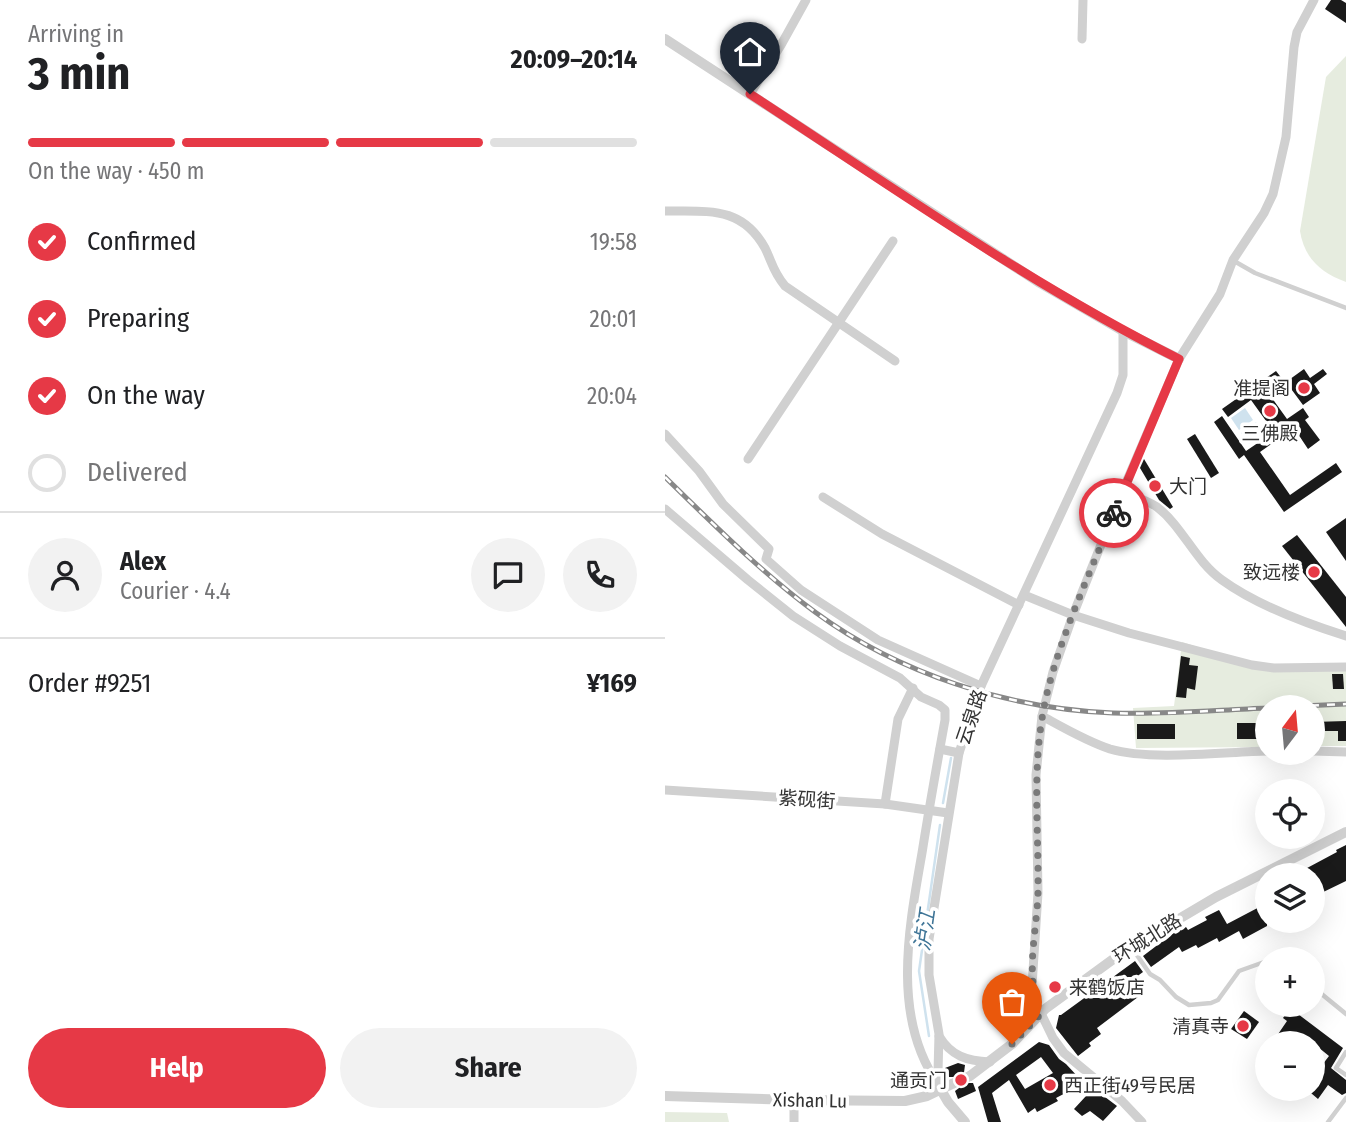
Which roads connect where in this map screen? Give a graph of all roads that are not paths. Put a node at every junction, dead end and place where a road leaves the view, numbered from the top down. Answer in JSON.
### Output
{"nodes":[{"id":1,"x":806,"y":0,"type":"edge"},
{"id":2,"x":1083,"y":0,"type":"edge"},
{"id":3,"x":1314,"y":0,"type":"edge"},
{"id":4,"x":1082,"y":38,"type":"dead end"},
{"id":5,"x":665,"y":39,"type":"edge"},
{"id":6,"x":750,"y":94,"type":"junction"},
{"id":7,"x":665,"y":211,"type":"edge"},
{"id":8,"x":893,"y":241,"type":"dead end"},
{"id":9,"x":1233,"y":260,"type":"junction"},
{"id":10,"x":1346,"y":308,"type":"edge"},
{"id":11,"x":840,"y":323,"type":"junction"},
{"id":12,"x":1123,"y":331,"type":"junction"},
{"id":13,"x":1179,"y":359,"type":"junction"},
{"id":14,"x":895,"y":361,"type":"dead end"},
{"id":15,"x":665,"y":434,"type":"edge"},
{"id":16,"x":748,"y":459,"type":"dead end"},
{"id":17,"x":1122,"y":492,"type":"junction"},
{"id":18,"x":823,"y":497,"type":"dead end"},
{"id":19,"x":665,"y":509,"type":"edge"},
{"id":20,"x":1024,"y":595,"type":"junction"},
{"id":21,"x":1019,"y":605,"type":"junction"},
{"id":22,"x":1073,"y":615,"type":"junction"},
{"id":23,"x":1346,"y":636,"type":"edge"},
{"id":24,"x":1346,"y":667,"type":"edge"},
{"id":25,"x":981,"y":686,"type":"junction"},
{"id":26,"x":913,"y":688,"type":"junction"},
{"id":27,"x":1042,"y":716,"type":"junction"},
{"id":28,"x":940,"y":749,"type":"junction"},
{"id":29,"x":1255,"y":751,"type":"edge"},
{"id":30,"x":1325,"y":751,"type":"edge"},
{"id":31,"x":1346,"y":752,"type":"edge"},
{"id":32,"x":959,"y":753,"type":"junction"},
{"id":33,"x":665,"y":790,"type":"edge"},
{"id":34,"x":885,"y":804,"type":"junction"},
{"id":35,"x":929,"y":810,"type":"junction"},
{"id":36,"x":949,"y":813,"type":"junction"},
{"id":37,"x":1346,"y":832,"type":"edge"},
{"id":38,"x":1131,"y":947,"type":"junction"},
{"id":39,"x":1255,"y":965,"type":"edge"},
{"id":40,"x":1325,"y":997,"type":"edge"},
{"id":41,"x":1041,"y":1014,"type":"junction"},
{"id":42,"x":1346,"y":1014,"type":"edge"},
{"id":43,"x":939,"y":1034,"type":"junction"},
{"id":44,"x":1346,"y":1052,"type":"edge"},
{"id":45,"x":990,"y":1062,"type":"junction"},
{"id":46,"x":1346,"y":1075,"type":"edge"},
{"id":47,"x":970,"y":1076,"type":"tunnel mouth"},
{"id":48,"x":947,"y":1087,"type":"junction"},
{"id":49,"x":665,"y":1096,"type":"edge"},
{"id":50,"x":1346,"y":1098,"type":"edge"},
{"id":51,"x":794,"y":1100,"type":"junction"},
{"id":52,"x":794,"y":1122,"type":"edge"},
{"id":53,"x":965,"y":1122,"type":"edge"},
{"id":54,"x":1142,"y":1122,"type":"edge"},
{"id":55,"x":1328,"y":1122,"type":"edge"}],
"edges":[{"from":1,"to":6,"type":"street"},
{"from":2,"to":4,"type":"street"},
{"from":3,"to":9,"type":"street"},
{"from":5,"to":6,"type":"street"},
{"from":6,"to":12,"type":"street"},
{"from":7,"to":11,"type":"street"},
{"from":8,"to":11,"type":"street"},
{"from":9,"to":10,"type":"lane"},
{"from":9,"to":13,"type":"street"},
{"from":11,"to":14,"type":"street"},
{"from":11,"to":16,"type":"street"},
{"from":12,"to":13,"type":"street"},
{"from":12,"to":20,"type":"street","name":"云泉路"},
{"from":13,"to":17,"type":"street"},
{"from":15,"to":25,"type":"street"},
{"from":17,"to":22,"type":"street"},
{"from":17,"to":23,"type":"street"},
{"from":18,"to":21,"type":"street"},
{"from":19,"to":26,"type":"street"},
{"from":20,"to":21,"type":"street","name":"云泉路"},
{"from":20,"to":22,"type":"street"},
{"from":21,"to":25,"type":"street","name":"云泉路"},
{"from":22,"to":24,"type":"street"},
{"from":22,"to":27,"type":"street"},
{"from":25,"to":32,"type":"street","name":"云泉路"},
{"from":26,"to":28,"type":"street"},
{"from":26,"to":34,"type":"street"},
{"from":27,"to":29,"type":"street"},
{"from":27,"to":41,"type":"street"},
{"from":28,"to":32,"type":"street"},
{"from":28,"to":35,"type":"street"},
{"from":30,"to":31,"type":"street"},
{"from":32,"to":36,"type":"street","name":"云泉路"},
{"from":33,"to":34,"type":"street","name":"紫砚街"},
{"from":34,"to":35,"type":"street","name":"紫砚街"},
{"from":35,"to":36,"type":"street","name":"紫砚街"},
{"from":35,"to":48,"type":"street"},
{"from":36,"to":43,"type":"street","name":"云泉路"},
{"from":37,"to":38,"type":"street","name":"环城北路"},
{"from":38,"to":39,"type":"lane"},
{"from":38,"to":41,"type":"street","name":"环城北路"},
{"from":40,"to":42,"type":"lane"},
{"from":41,"to":45,"type":"street","name":"环城北路"},
{"from":41,"to":54,"type":"street"},
{"from":43,"to":45,"type":"street"},
{"from":43,"to":48,"type":"street","name":"云泉路"},
{"from":44,"to":46,"type":"lane"},
{"from":45,"to":47,"type":"street","name":"环城北路"},
{"from":48,"to":51,"type":"street","name":"Xishan Lu"},
{"from":48,"to":53,"type":"street"},
{"from":49,"to":51,"type":"street","name":"Xishan Lu"},
{"from":50,"to":55,"type":"lane"},
{"from":51,"to":52,"type":"street"}]}
